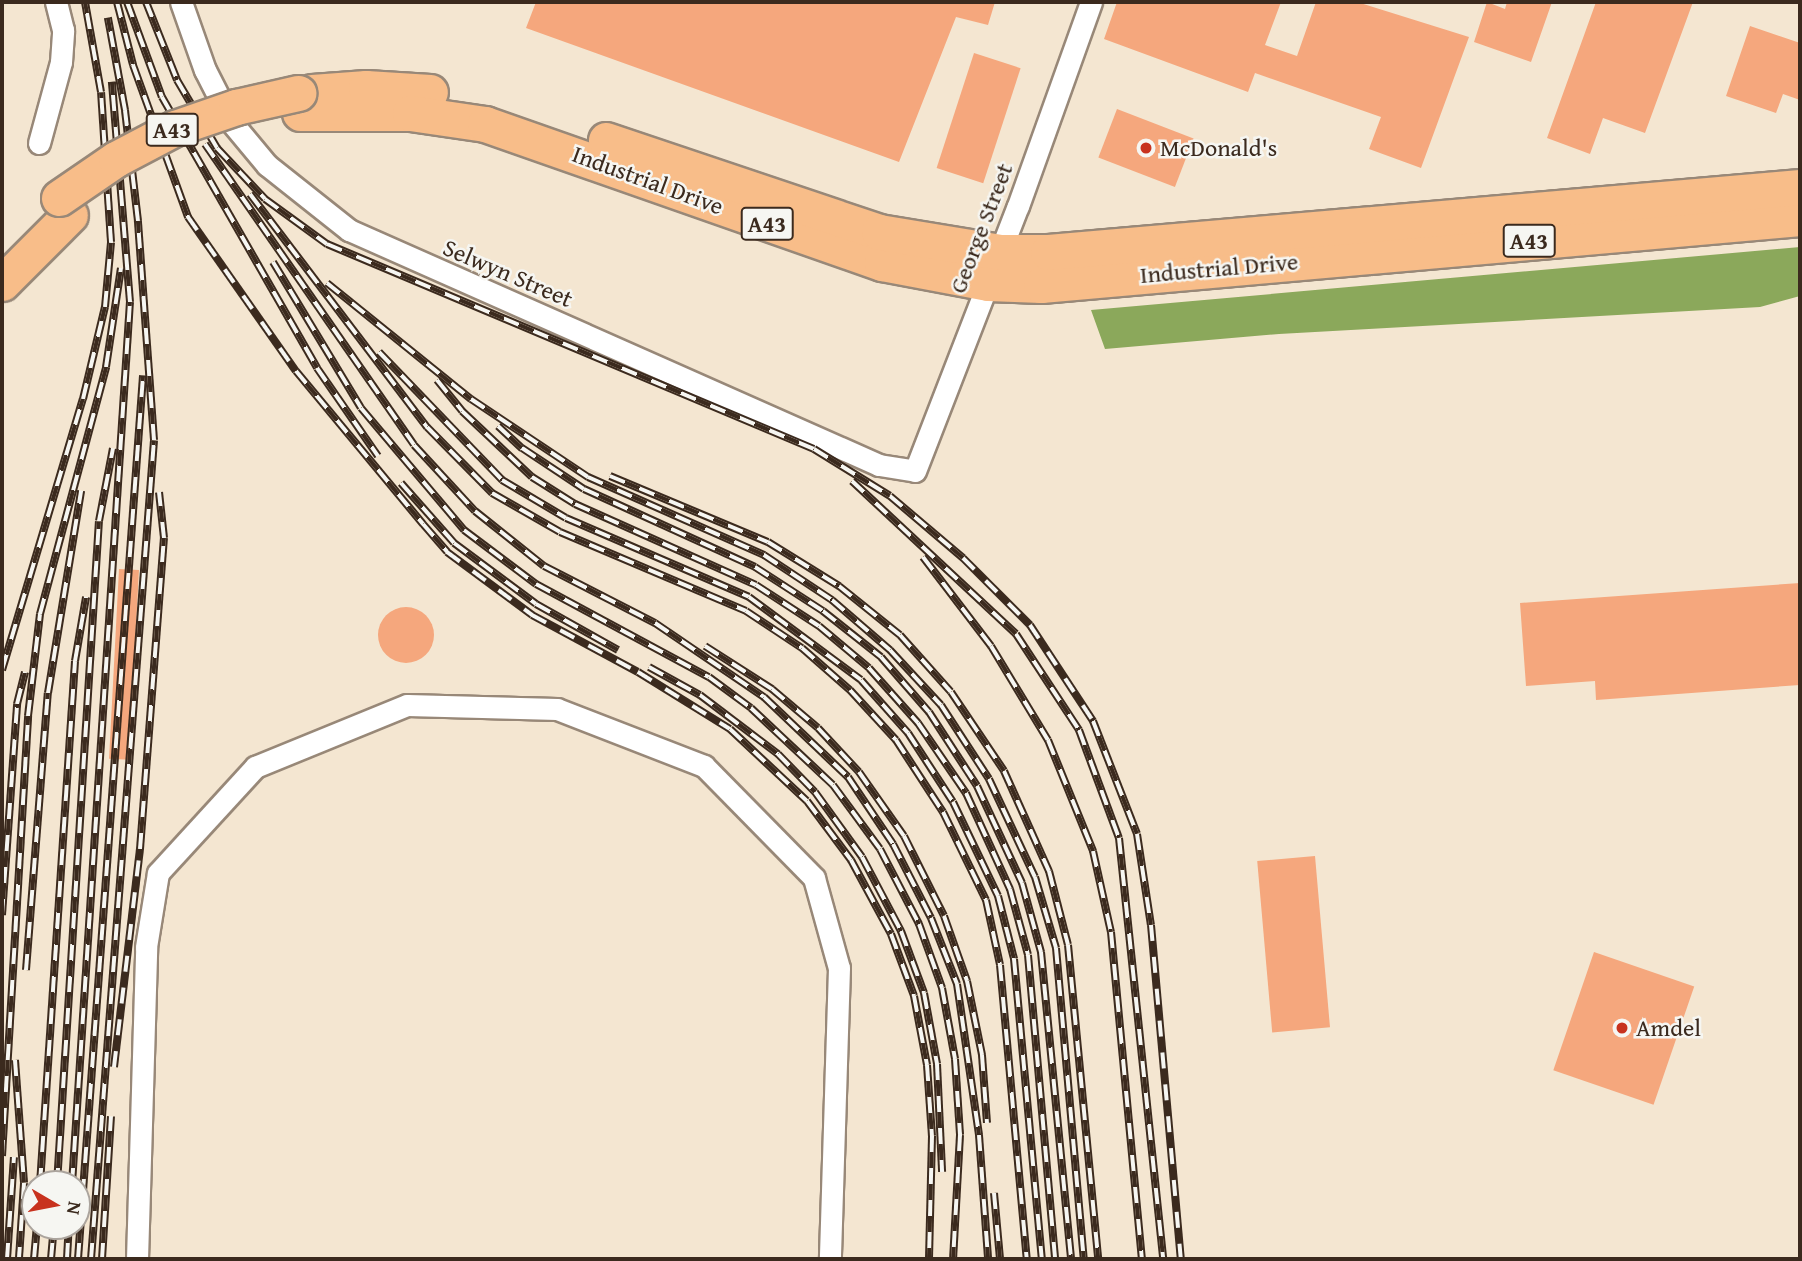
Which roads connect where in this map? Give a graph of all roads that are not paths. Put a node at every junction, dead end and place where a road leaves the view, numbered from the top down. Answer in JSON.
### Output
{"nodes":[{"id":1,"x":56,"y":2,"type":"edge"},
{"id":2,"x":181,"y":2,"type":"edge"},
{"id":3,"x":1091,"y":2,"type":"edge"},
{"id":4,"x":39,"y":143,"type":"dead end"},
{"id":5,"x":1800,"y":187,"type":"edge"},
{"id":6,"x":65,"y":207,"type":"junction"},
{"id":7,"x":1800,"y":218,"type":"edge"},
{"id":8,"x":2,"y":254,"type":"edge"},
{"id":9,"x":994,"y":267,"type":"junction"},
{"id":10,"x":2,"y":283,"type":"edge"},
{"id":11,"x":915,"y":471,"type":"joint"},
{"id":12,"x":137,"y":1259,"type":"edge"},
{"id":13,"x":830,"y":1259,"type":"edge"}],
"edges":[{"from":1,"to":4,"type":"street"},
{"from":2,"to":11,"type":"street","name":"Selwyn Street"},
{"from":3,"to":9,"type":"street","name":"George Street"},
{"from":5,"to":9,"type":"highway","name":"Industrial Drive","number":"A43"},
{"from":6,"to":8,"type":"highway","name":"Industrial Drive","number":"A43"},
{"from":6,"to":9,"type":"highway","name":"Industrial Drive","number":"A43","bridge":true},
{"from":6,"to":10,"type":"highway","name":"Industrial Drive","number":"A43"},
{"from":7,"to":9,"type":"highway","name":"Industrial Drive","number":"A43"},
{"from":9,"to":11,"type":"street","name":"George Street"},
{"from":12,"to":13,"type":"street"}]}
